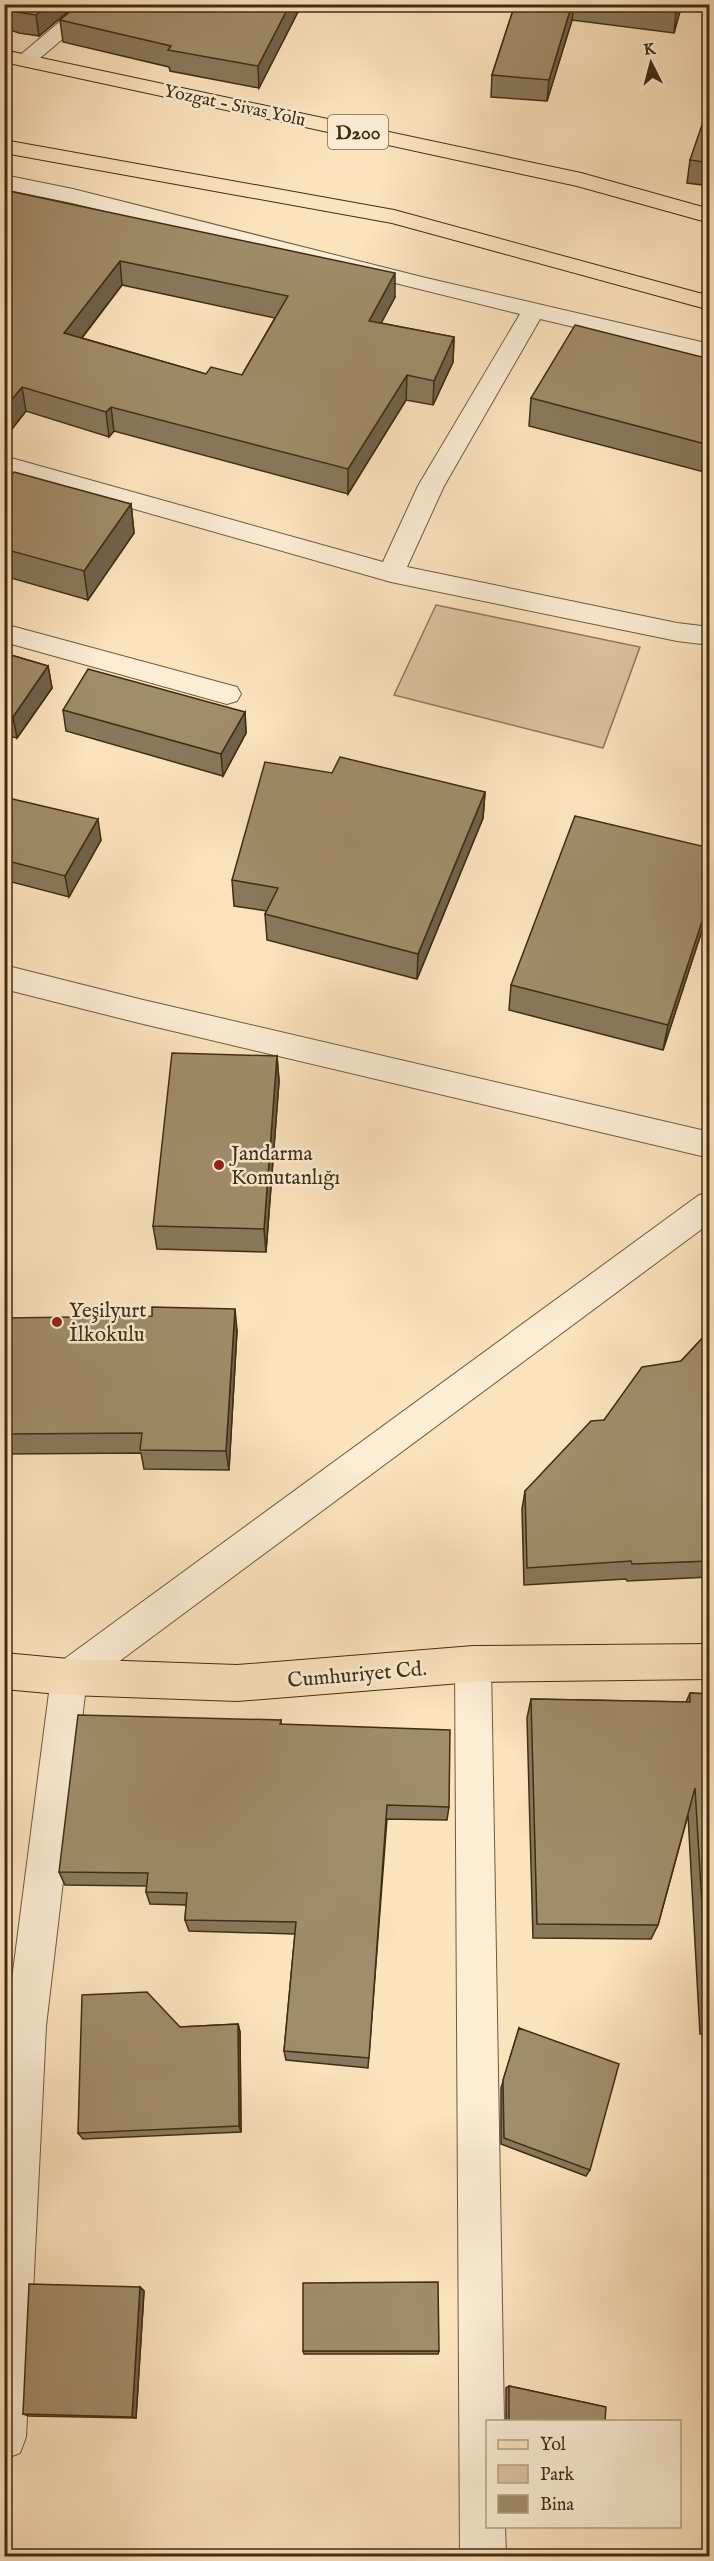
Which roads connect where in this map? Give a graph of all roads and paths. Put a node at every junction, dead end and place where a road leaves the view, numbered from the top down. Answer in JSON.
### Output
{"nodes":[{"id":1,"x":94,"y":4,"type":"edge"},
{"id":2,"x":4,"y":57,"type":"edge"},
{"id":3,"x":26,"y":60,"type":"junction"},
{"id":4,"x":4,"y":146,"type":"edge"},
{"id":5,"x":4,"y":182,"type":"edge"},
{"id":6,"x":710,"y":216,"type":"edge"},
{"id":7,"x":710,"y":303,"type":"edge"},
{"id":8,"x":534,"y":310,"type":"junction"},
{"id":9,"x":710,"y":352,"type":"edge"},
{"id":10,"x":4,"y":464,"type":"edge"},
{"id":11,"x":391,"y":573,"type":"junction"},
{"id":12,"x":4,"y":633,"type":"edge"},
{"id":13,"x":710,"y":636,"type":"edge"},
{"id":14,"x":227,"y":694,"type":"dead end"},
{"id":15,"x":4,"y":977,"type":"edge"},
{"id":16,"x":710,"y":1145,"type":"edge"},
{"id":17,"x":710,"y":1205,"type":"edge"},
{"id":18,"x":710,"y":1661,"type":"edge"},
{"id":19,"x":473,"y":1664,"type":"junction"},
{"id":20,"x":4,"y":1671,"type":"edge"},
{"id":21,"x":69,"y":1677,"type":"junction"},
{"id":22,"x":4,"y":2437,"type":"edge"},
{"id":23,"x":483,"y":2556,"type":"edge"}],
"edges":[{"from":1,"to":3,"type":"street"},
{"from":2,"to":3,"type":"main road","name":"Yozgat - Sivas Yolu","number":"D200"},
{"from":3,"to":6,"type":"main road","name":"Yozgat - Sivas Yolu","number":"D200"},
{"from":4,"to":7,"type":"main road"},
{"from":5,"to":8,"type":"street"},
{"from":8,"to":9,"type":"street"},
{"from":8,"to":11,"type":"street"},
{"from":10,"to":11,"type":"street"},
{"from":11,"to":13,"type":"street"},
{"from":12,"to":14,"type":"street"},
{"from":15,"to":16,"type":"street"},
{"from":17,"to":21,"type":"street"},
{"from":18,"to":19,"type":"main road","name":"Cumhuriyet Cd."},
{"from":19,"to":21,"type":"main road","name":"Cumhuriyet Cd."},
{"from":19,"to":23,"type":"street"},
{"from":20,"to":21,"type":"main road","name":"Cumhuriyet Cd."},
{"from":21,"to":22,"type":"street"}]}
